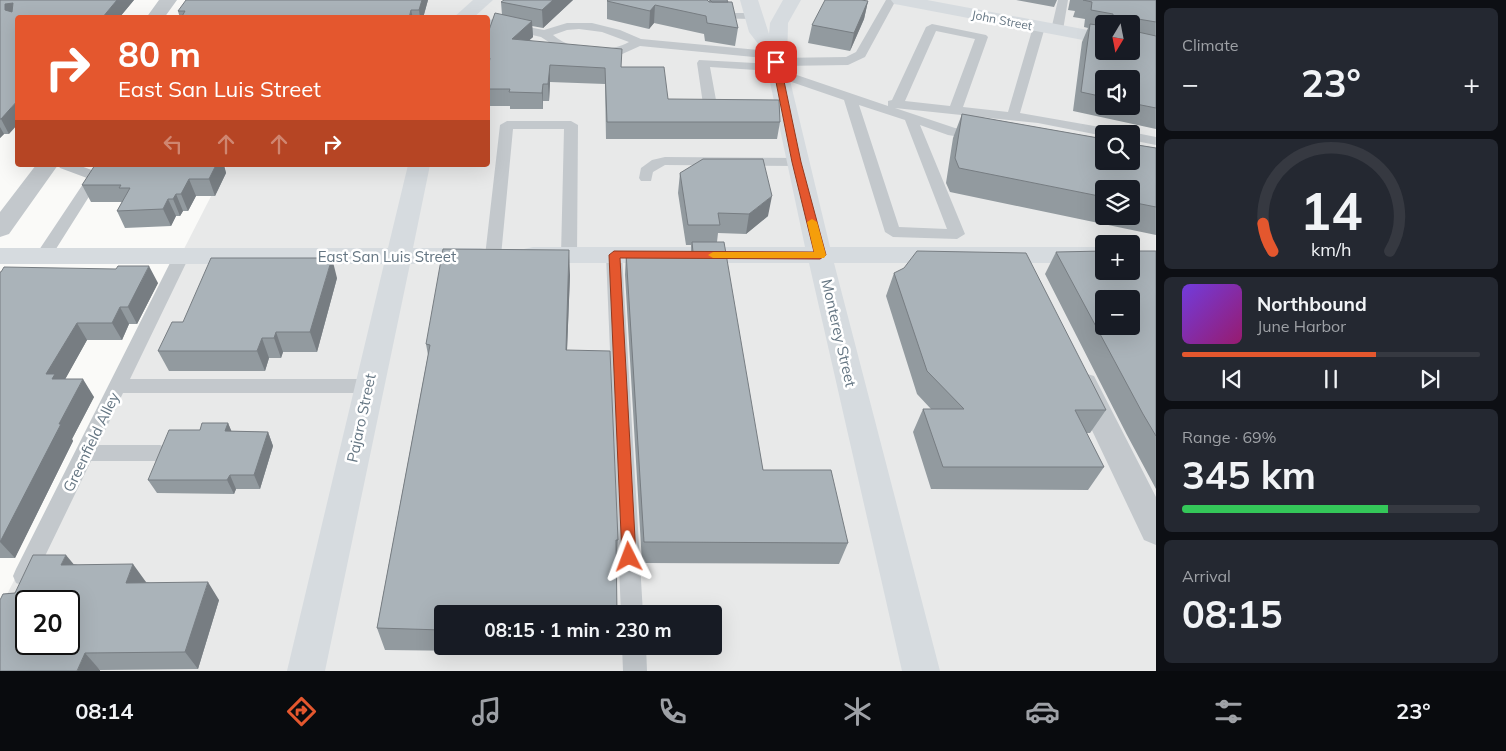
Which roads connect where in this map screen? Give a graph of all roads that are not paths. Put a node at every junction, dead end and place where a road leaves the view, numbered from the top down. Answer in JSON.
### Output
{"nodes":[{"id":1,"x":168,"y":0,"type":"edge"},
{"id":2,"x":484,"y":0,"type":"edge"},
{"id":3,"x":705,"y":0,"type":"edge"},
{"id":4,"x":792,"y":0,"type":"edge"},
{"id":5,"x":891,"y":0,"type":"edge"},
{"id":6,"x":900,"y":0,"type":"edge"},
{"id":7,"x":1063,"y":0,"type":"edge"},
{"id":8,"x":751,"y":8,"type":"edge"},
{"id":9,"x":157,"y":15,"type":"edge"},
{"id":10,"x":466,"y":15,"type":"edge"},
{"id":11,"x":988,"y":17,"type":"junction"},
{"id":12,"x":490,"y":22,"type":"edge"},
{"id":13,"x":1048,"y":28,"type":"junction"},
{"id":14,"x":545,"y":34,"type":"junction"},
{"id":15,"x":982,"y":37,"type":"junction"},
{"id":16,"x":1095,"y":37,"type":"edge"},
{"id":17,"x":638,"y":42,"type":"junction"},
{"id":18,"x":777,"y":64,"type":"junction"},
{"id":19,"x":855,"y":99,"type":"junction"},
{"id":20,"x":784,"y":104,"type":"junction"},
{"id":21,"x":896,"y":104,"type":"junction"},
{"id":22,"x":955,"y":110,"type":"junction"},
{"id":23,"x":1013,"y":116,"type":"junction"},
{"id":24,"x":910,"y":117,"type":"junction"},
{"id":25,"x":1095,"y":130,"type":"edge"},
{"id":26,"x":1140,"y":138,"type":"edge"},
{"id":27,"x":991,"y":139,"type":"edge"},
{"id":28,"x":1156,"y":141,"type":"edge"},
{"id":29,"x":796,"y":162,"type":"junction"},
{"id":30,"x":46,"y":167,"type":"edge"},
{"id":31,"x":70,"y":167,"type":"edge"},
{"id":32,"x":419,"y":167,"type":"edge"},
{"id":33,"x":646,"y":178,"type":"dead end"},
{"id":34,"x":0,"y":229,"type":"edge"},
{"id":35,"x":569,"y":255,"type":"junction"},
{"id":36,"x":614,"y":255,"type":"junction"},
{"id":37,"x":820,"y":255,"type":"junction"},
{"id":38,"x":1020,"y":255,"type":"junction"},
{"id":39,"x":1095,"y":255,"type":"edge"},
{"id":40,"x":0,"y":256,"type":"edge"},
{"id":41,"x":43,"y":256,"type":"junction"},
{"id":42,"x":397,"y":256,"type":"junction"},
{"id":43,"x":493,"y":256,"type":"junction"},
{"id":44,"x":181,"y":257,"type":"junction"},
{"id":45,"x":1033,"y":281,"type":"edge"},
{"id":46,"x":1072,"y":361,"type":"edge"},
{"id":47,"x":118,"y":386,"type":"junction"},
{"id":48,"x":368,"y":386,"type":"junction"},
{"id":49,"x":85,"y":452,"type":"junction"},
{"id":50,"x":160,"y":453,"type":"edge"},
{"id":51,"x":1156,"y":530,"type":"edge"},
{"id":52,"x":17,"y":590,"type":"edge"},
{"id":53,"x":632,"y":605,"type":"edge"},
{"id":54,"x":634,"y":655,"type":"edge"},
{"id":55,"x":306,"y":671,"type":"edge"},
{"id":56,"x":635,"y":671,"type":"edge"},
{"id":57,"x":922,"y":671,"type":"edge"}],
"edges":[{"from":1,"to":9,"type":"street"},
{"from":2,"to":10,"type":"main road"},
{"from":3,"to":8,"type":"lane"},
{"from":4,"to":18,"type":"main road"},
{"from":5,"to":18,"type":"lane"},
{"from":6,"to":11,"type":"main road","name":"John Street"},
{"from":7,"to":13,"type":"lane"},
{"from":8,"to":18,"type":"main road","name":"Monterey Street"},
{"from":11,"to":13,"type":"main road","name":"John Street"},
{"from":11,"to":15,"type":"lane"},
{"from":12,"to":14,"type":"lane"},
{"from":13,"to":16,"type":"main road","name":"John Street"},
{"from":13,"to":23,"type":"lane"},
{"from":14,"to":17,"type":"lane"},
{"from":14,"to":17,"type":"lane"},
{"from":15,"to":21,"type":"lane"},
{"from":15,"to":22,"type":"lane"},
{"from":17,"to":18,"type":"lane"},
{"from":18,"to":19,"type":"lane"},
{"from":18,"to":20,"type":"main road","name":"Monterey Street"},
{"from":18,"to":20,"type":"lane"},
{"from":19,"to":21,"type":"lane"},
{"from":19,"to":24,"type":"lane"},
{"from":19,"to":24,"type":"lane"},
{"from":20,"to":29,"type":"main road","name":"Monterey Street"},
{"from":21,"to":22,"type":"lane"},
{"from":22,"to":23,"type":"lane"},
{"from":23,"to":25,"type":"lane"},
{"from":24,"to":27,"type":"lane"},
{"from":26,"to":28,"type":"lane"},
{"from":29,"to":33,"type":"lane"},
{"from":29,"to":37,"type":"main road","name":"Monterey Street"},
{"from":30,"to":34,"type":"street"},
{"from":31,"to":41,"type":"lane"},
{"from":32,"to":42,"type":"main road","name":"Pajaro Street"},
{"from":35,"to":36,"type":"main road","name":"East San Luis Street"},
{"from":35,"to":43,"type":"main road","name":"East San Luis Street"},
{"from":35,"to":43,"type":"lane"},
{"from":36,"to":37,"type":"main road","name":"East San Luis Street"},
{"from":36,"to":53,"type":"lane"},
{"from":37,"to":38,"type":"main road","name":"East San Luis Street"},
{"from":37,"to":57,"type":"main road","name":"Monterey Street"},
{"from":38,"to":39,"type":"main road","name":"East San Luis Street"},
{"from":38,"to":45,"type":"street"},
{"from":40,"to":41,"type":"main road","name":"East San Luis Street"},
{"from":41,"to":44,"type":"main road","name":"East San Luis Street"},
{"from":42,"to":43,"type":"main road","name":"East San Luis Street"},
{"from":42,"to":44,"type":"main road","name":"East San Luis Street"},
{"from":42,"to":48,"type":"main road","name":"Pajaro Street"},
{"from":44,"to":47,"type":"lane","name":"Greenfield Alley"},
{"from":46,"to":51,"type":"street"},
{"from":47,"to":48,"type":"lane"},
{"from":47,"to":49,"type":"lane","name":"Greenfield Alley"},
{"from":48,"to":55,"type":"main road","name":"Pajaro Street"},
{"from":49,"to":50,"type":"lane"},
{"from":49,"to":52,"type":"lane","name":"Greenfield Alley"},
{"from":54,"to":56,"type":"lane"}]}
